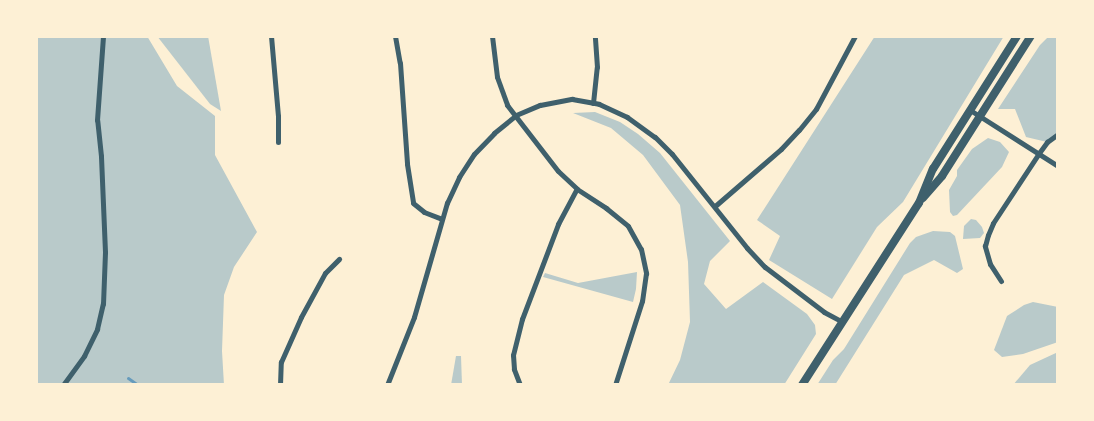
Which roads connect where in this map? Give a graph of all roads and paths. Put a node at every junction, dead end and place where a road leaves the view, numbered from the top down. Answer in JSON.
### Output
{"nodes":[{"id":1,"x":103,"y":36,"type":"edge"},
{"id":2,"x":271,"y":36,"type":"edge"},
{"id":3,"x":395,"y":36,"type":"edge"},
{"id":4,"x":492,"y":36,"type":"edge"},
{"id":5,"x":595,"y":36,"type":"edge"},
{"id":6,"x":855,"y":36,"type":"edge"},
{"id":7,"x":1017,"y":36,"type":"edge"},
{"id":8,"x":1031,"y":36,"type":"edge"},
{"id":9,"x":592,"y":103,"type":"junction"},
{"id":10,"x":970,"y":110,"type":"junction"},
{"id":11,"x":516,"y":115,"type":"junction"},
{"id":12,"x":979,"y":116,"type":"junction"},
{"id":13,"x":1058,"y":134,"type":"edge"},
{"id":14,"x":278,"y":142,"type":"dead end"},
{"id":15,"x":1039,"y":153,"type":"junction"},
{"id":16,"x":1058,"y":166,"type":"edge"},
{"id":17,"x":577,"y":189,"type":"junction"},
{"id":18,"x":919,"y":203,"type":"junction"},
{"id":19,"x":714,"y":206,"type":"junction"},
{"id":20,"x":442,"y":219,"type":"junction"},
{"id":21,"x":339,"y":259,"type":"dead end"},
{"id":22,"x":1001,"y":281,"type":"dead end"},
{"id":23,"x":843,"y":322,"type":"junction"},
{"id":24,"x":63,"y":385,"type":"edge"},
{"id":25,"x":280,"y":385,"type":"edge"},
{"id":26,"x":387,"y":385,"type":"edge"},
{"id":27,"x":520,"y":385,"type":"edge"},
{"id":28,"x":615,"y":385,"type":"edge"},
{"id":29,"x":802,"y":385,"type":"edge"}],
"edges":[{"from":1,"to":24,"type":"street"},
{"from":2,"to":14,"type":"street"},
{"from":3,"to":20,"type":"street"},
{"from":4,"to":11,"type":"street"},
{"from":5,"to":9,"type":"street"},
{"from":6,"to":19,"type":"street"},
{"from":7,"to":10,"type":"street"},
{"from":8,"to":12,"type":"street"},
{"from":9,"to":11,"type":"street"},
{"from":9,"to":19,"type":"street"},
{"from":10,"to":12,"type":"street"},
{"from":10,"to":18,"type":"street"},
{"from":11,"to":17,"type":"street"},
{"from":11,"to":20,"type":"street"},
{"from":12,"to":15,"type":"street"},
{"from":12,"to":18,"type":"street"},
{"from":13,"to":15,"type":"street"},
{"from":15,"to":16,"type":"street"},
{"from":15,"to":22,"type":"street"},
{"from":17,"to":27,"type":"street"},
{"from":17,"to":28,"type":"street"},
{"from":18,"to":23,"type":"street"},
{"from":19,"to":23,"type":"street"},
{"from":20,"to":26,"type":"street"},
{"from":21,"to":25,"type":"street"},
{"from":23,"to":29,"type":"street"}]}
